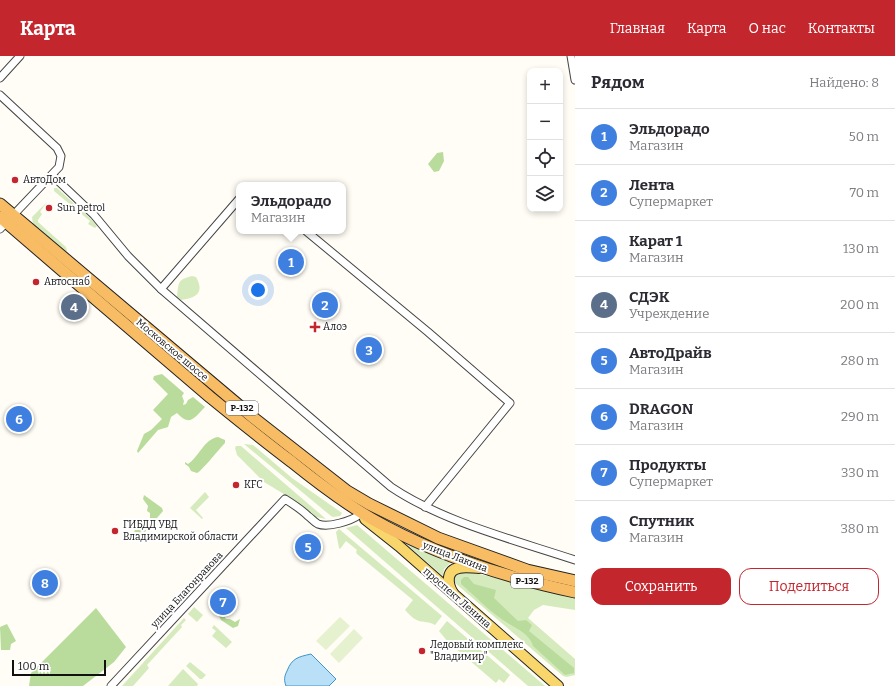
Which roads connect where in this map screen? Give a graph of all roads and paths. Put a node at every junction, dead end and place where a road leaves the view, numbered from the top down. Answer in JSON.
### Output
{"nodes":[{"id":1,"x":20,"y":56,"type":"edge"},
{"id":2,"x":571,"y":56,"type":"edge"},
{"id":3,"x":0,"y":78,"type":"edge"},
{"id":4,"x":575,"y":80,"type":"edge"},
{"id":5,"x":0,"y":94,"type":"edge"},
{"id":6,"x":52,"y":175,"type":"junction"},
{"id":7,"x":236,"y":202,"type":"edge"},
{"id":8,"x":0,"y":204,"type":"edge"},
{"id":9,"x":5,"y":221,"type":"edge"},
{"id":10,"x":310,"y":234,"type":"edge"},
{"id":11,"x":161,"y":289,"type":"junction"},
{"id":12,"x":345,"y":496,"type":"junction"},
{"id":13,"x":425,"y":507,"type":"junction"},
{"id":14,"x":362,"y":513,"type":"junction"},
{"id":15,"x":414,"y":526,"type":"junction"},
{"id":16,"x":395,"y":539,"type":"junction"},
{"id":17,"x":575,"y":560,"type":"edge"},
{"id":18,"x":480,"y":568,"type":"junction"},
{"id":19,"x":575,"y":581,"type":"edge"},
{"id":20,"x":575,"y":592,"type":"edge"},
{"id":21,"x":457,"y":598,"type":"junction"},
{"id":22,"x":111,"y":686,"type":"edge"},
{"id":23,"x":558,"y":686,"type":"edge"}],
"edges":[{"from":1,"to":3,"type":"street"},
{"from":2,"to":4,"type":"street"},
{"from":5,"to":6,"type":"street"},
{"from":6,"to":9,"type":"street"},
{"from":6,"to":11,"type":"street"},
{"from":7,"to":11,"type":"street"},
{"from":8,"to":9,"type":"highway","name":"Московское шоссе","number":"Р-132"},
{"from":9,"to":12,"type":"highway","name":"Московское шоссе","number":"Р-132"},
{"from":10,"to":13,"type":"street"},
{"from":11,"to":13,"type":"street"},
{"from":12,"to":14,"type":"highway","name":"улица Лакина","number":"Р-132"},
{"from":12,"to":15,"type":"highway","name":"улица Лакина","number":"Р-132"},
{"from":13,"to":17,"type":"street"},
{"from":14,"to":15,"type":"main road"},
{"from":14,"to":16,"type":"main road","name":"проспект Ленина"},
{"from":14,"to":16,"type":"highway","name":"улица Лакина","number":"Р-132"},
{"from":14,"to":22,"type":"street","name":"улица Благонравова"},
{"from":15,"to":16,"type":"main road"},
{"from":15,"to":19,"type":"highway","name":"улица Лакина","number":"Р-132"},
{"from":16,"to":18,"type":"highway","name":"улица Лакина","number":"Р-132"},
{"from":16,"to":21,"type":"main road","name":"проспект Ленина"},
{"from":18,"to":20,"type":"highway","name":"улица Лакина","number":"Р-132"},
{"from":18,"to":21,"type":"main road"},
{"from":21,"to":23,"type":"main road","name":"проспект Ленина"}]}
